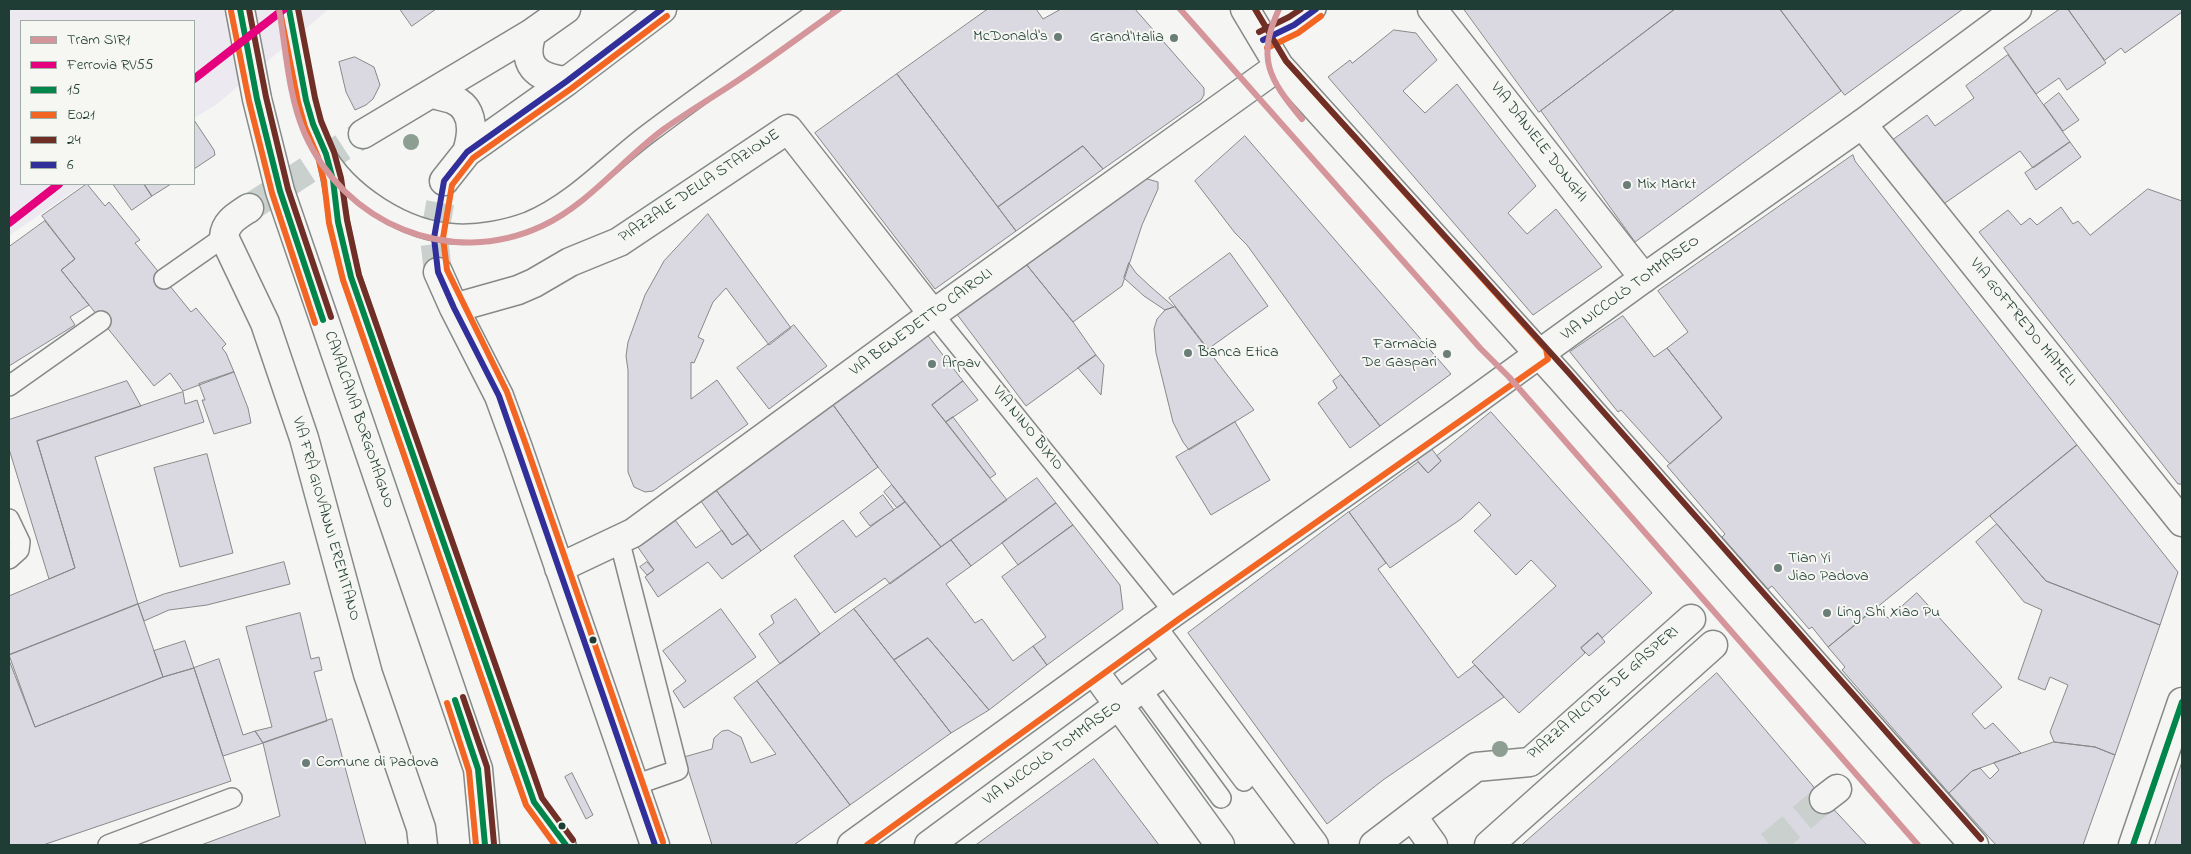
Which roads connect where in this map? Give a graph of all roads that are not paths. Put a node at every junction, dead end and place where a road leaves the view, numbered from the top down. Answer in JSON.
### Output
{"nodes":[{"id":1,"x":240,"y":9,"type":"edge"},
{"id":2,"x":289,"y":9,"type":"edge"},
{"id":3,"x":566,"y":9,"type":"edge"},
{"id":4,"x":662,"y":9,"type":"edge"},
{"id":5,"x":821,"y":9,"type":"edge"},
{"id":6,"x":1245,"y":9,"type":"edge"},
{"id":7,"x":1316,"y":9,"type":"edge"},
{"id":8,"x":1432,"y":9,"type":"edge"},
{"id":9,"x":2017,"y":9,"type":"edge"},
{"id":10,"x":532,"y":33,"type":"junction"},
{"id":11,"x":1262,"y":40,"type":"junction"},
{"id":12,"x":1279,"y":66,"type":"junction"},
{"id":13,"x":567,"y":81,"type":"junction"},
{"id":14,"x":433,"y":94,"type":"junction"},
{"id":15,"x":1862,"y":124,"type":"junction"},
{"id":16,"x":788,"y":129,"type":"joint"},
{"id":17,"x":363,"y":134,"type":"tunnel mouth"},
{"id":18,"x":467,"y":152,"type":"junction"},
{"id":19,"x":326,"y":154,"type":"junction"},
{"id":20,"x":444,"y":181,"type":"tunnel mouth"},
{"id":21,"x":249,"y":208,"type":"tunnel mouth"},
{"id":22,"x":224,"y":237,"type":"junction"},
{"id":23,"x":438,"y":272,"type":"tunnel mouth"},
{"id":24,"x":1644,"y":278,"type":"junction"},
{"id":25,"x":164,"y":279,"type":"dead end"},
{"id":26,"x":454,"y":308,"type":"junction"},
{"id":27,"x":933,"y":314,"type":"junction"},
{"id":28,"x":101,"y":321,"type":"dead end"},
{"id":29,"x":1540,"y":354,"type":"junction"},
{"id":30,"x":9,"y":386,"type":"edge"},
{"id":31,"x":9,"y":519,"type":"edge"},
{"id":32,"x":2182,"y":522,"type":"edge"},
{"id":33,"x":619,"y":539,"type":"junction"},
{"id":34,"x":9,"y":559,"type":"edge"},
{"id":35,"x":559,"y":568,"type":"junction"},
{"id":36,"x":1174,"y":612,"type":"junction"},
{"id":37,"x":1690,"y":619,"type":"dead end"},
{"id":38,"x":1152,"y":628,"type":"junction"},
{"id":39,"x":1713,"y":645,"type":"dead end"},
{"id":40,"x":1170,"y":667,"type":"junction"},
{"id":41,"x":1094,"y":671,"type":"junction"},
{"id":42,"x":1141,"y":689,"type":"junction"},
{"id":43,"x":2182,"y":702,"type":"edge"},
{"id":44,"x":1119,"y":706,"type":"junction"},
{"id":45,"x":1244,"y":781,"type":"dead end"},
{"id":46,"x":635,"y":785,"type":"junction"},
{"id":47,"x":232,"y":798,"type":"dead end"},
{"id":48,"x":1221,"y":798,"type":"dead end"},
{"id":49,"x":1413,"y":816,"type":"junction"},
{"id":50,"x":108,"y":845,"type":"edge"},
{"id":51,"x":423,"y":845,"type":"edge"},
{"id":52,"x":486,"y":845,"type":"edge"},
{"id":53,"x":566,"y":845,"type":"edge"},
{"id":54,"x":655,"y":845,"type":"edge"},
{"id":55,"x":852,"y":845,"type":"edge"},
{"id":56,"x":929,"y":845,"type":"edge"},
{"id":57,"x":1220,"y":845,"type":"edge"},
{"id":58,"x":1314,"y":845,"type":"edge"},
{"id":59,"x":1374,"y":845,"type":"edge"},
{"id":60,"x":1433,"y":845,"type":"edge"},
{"id":61,"x":1489,"y":845,"type":"edge"},
{"id":62,"x":1974,"y":845,"type":"edge"},
{"id":63,"x":2133,"y":845,"type":"edge"}],
"edges":[{"from":1,"to":52,"type":"street","name":"CAVALCAVIA BORGOMAGNO"},
{"from":2,"to":19,"type":"lane"},
{"from":3,"to":10,"type":"street"},
{"from":4,"to":13,"type":"street"},
{"from":5,"to":19,"type":"lane"},
{"from":6,"to":11,"type":"street"},
{"from":7,"to":11,"type":"lane"},
{"from":8,"to":24,"type":"street","name":"VIA DANIELE DONGHI"},
{"from":9,"to":15,"type":"street","name":"VIA NICCOLÒ TOMMASEO"},
{"from":10,"to":13,"type":"street"},
{"from":10,"to":14,"type":"street"},
{"from":11,"to":12,"type":"street"},
{"from":12,"to":27,"type":"street","name":"VIA BENEDETTO CAIROLI"},
{"from":12,"to":29,"type":"street"},
{"from":13,"to":18,"type":"street"},
{"from":14,"to":17,"type":"street"},
{"from":14,"to":18,"type":"street"},
{"from":15,"to":24,"type":"street","name":"VIA NICCOLÒ TOMMASEO"},
{"from":15,"to":32,"type":"street","name":"VIA GOFFREDO MAMELI"},
{"from":16,"to":26,"type":"street","name":"PIAZZALE DELLA STAZIONE"},
{"from":16,"to":27,"type":"street","name":"VIA NINO BIXIO"},
{"from":18,"to":20,"type":"street"},
{"from":19,"to":53,"type":"lane"},
{"from":21,"to":22,"type":"street"},
{"from":22,"to":25,"type":"lane"},
{"from":22,"to":51,"type":"street","name":"VIA FRÀ GIOVANNI EREMITANO"},
{"from":23,"to":26,"type":"street"},
{"from":24,"to":29,"type":"street","name":"VIA NICCOLÒ TOMMASEO"},
{"from":26,"to":35,"type":"street"},
{"from":27,"to":33,"type":"street","name":"VIA BENEDETTO CAIROLI"},
{"from":27,"to":36,"type":"lane","name":"VIA NINO BIXIO"},
{"from":28,"to":30,"type":"lane"},
{"from":29,"to":36,"type":"street","name":"VIA NICCOLÒ TOMMASEO"},
{"from":29,"to":62,"type":"street"},
{"from":31,"to":34,"type":"lane"},
{"from":33,"to":35,"type":"street","name":"VIA BENEDETTO CAIROLI"},
{"from":33,"to":46,"type":"lane"},
{"from":35,"to":46,"type":"street"},
{"from":36,"to":38,"type":"street","name":"VIA NICCOLÒ TOMMASEO"},
{"from":37,"to":49,"type":"street","name":"PIAZZA ALCIDE DE GASPERI"},
{"from":38,"to":40,"type":"street"},
{"from":38,"to":41,"type":"street","name":"VIA NICCOLÒ TOMMASEO"},
{"from":39,"to":61,"type":"street"},
{"from":40,"to":42,"type":"street","name":"VIA NICCOLÒ TOMMASEO"},
{"from":40,"to":45,"type":"lane"},
{"from":40,"to":58,"type":"street"},
{"from":41,"to":44,"type":"street"},
{"from":41,"to":55,"type":"street","name":"VIA NICCOLÒ TOMMASEO"},
{"from":42,"to":44,"type":"street","name":"VIA NICCOLÒ TOMMASEO"},
{"from":42,"to":48,"type":"lane"},
{"from":43,"to":63,"type":"street"},
{"from":44,"to":56,"type":"street","name":"VIA NICCOLÒ TOMMASEO"},
{"from":44,"to":57,"type":"street"},
{"from":46,"to":54,"type":"street"},
{"from":47,"to":50,"type":"lane"},
{"from":49,"to":59,"type":"street","name":"PIAZZA ALCIDE DE GASPERI"},
{"from":49,"to":60,"type":"street"}]}
